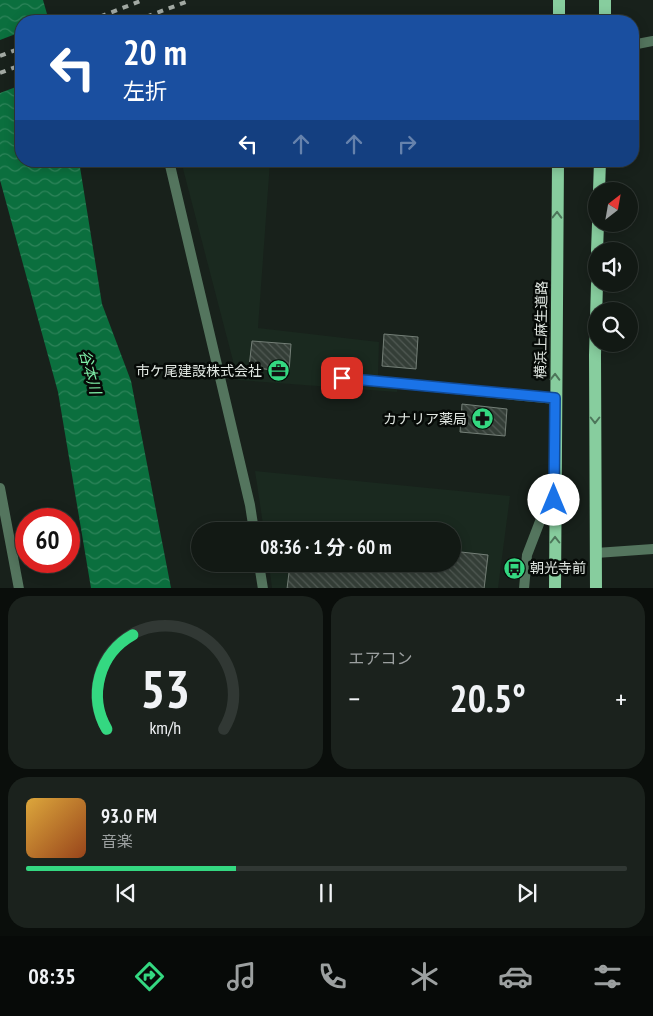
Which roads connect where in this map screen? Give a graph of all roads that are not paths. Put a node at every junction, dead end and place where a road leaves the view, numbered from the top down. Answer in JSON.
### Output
{"nodes":[{"id":1,"x":559,"y":0,"type":"edge"},
{"id":2,"x":605,"y":0,"type":"edge"},
{"id":3,"x":559,"y":15,"type":"edge"},
{"id":4,"x":605,"y":15,"type":"edge"},
{"id":5,"x":653,"y":41,"type":"edge"},
{"id":6,"x":639,"y":44,"type":"edge"},
{"id":7,"x":170,"y":167,"type":"edge"},
{"id":8,"x":558,"y":167,"type":"edge"},
{"id":9,"x":600,"y":167,"type":"edge"},
{"id":10,"x":599,"y":182,"type":"edge"},
{"id":11,"x":596,"y":292,"type":"edge"},
{"id":12,"x":342,"y":378,"type":"dead end"},
{"id":13,"x":555,"y":398,"type":"junction"},
{"id":14,"x":554,"y":483,"type":"junction"},
{"id":15,"x":0,"y":488,"type":"edge"},
{"id":16,"x":253,"y":522,"type":"edge"},
{"id":17,"x":653,"y":549,"type":"edge"},
{"id":18,"x":596,"y":553,"type":"junction"},
{"id":19,"x":260,"y":572,"type":"edge"},
{"id":20,"x":20,"y":588,"type":"edge"},
{"id":21,"x":263,"y":588,"type":"edge"},
{"id":22,"x":524,"y":588,"type":"edge"},
{"id":23,"x":555,"y":588,"type":"edge"},
{"id":24,"x":596,"y":588,"type":"edge"}],
"edges":[{"from":1,"to":3,"type":"main road"},
{"from":2,"to":4,"type":"main road"},
{"from":5,"to":6,"type":"street"},
{"from":7,"to":16,"type":"street"},
{"from":13,"to":8,"type":"main road","name":"横浜上麻生道路","one_way":true},
{"from":9,"to":10,"type":"main road"},
{"from":11,"to":18,"type":"main road","one_way":true},
{"from":12,"to":13,"type":"street"},
{"from":13,"to":14,"type":"main road","name":"横浜上麻生道路"},
{"from":14,"to":22,"type":"street"},
{"from":23,"to":14,"type":"main road","name":"横浜上麻生道路","one_way":true},
{"from":15,"to":20,"type":"street"},
{"from":17,"to":18,"type":"street"},
{"from":18,"to":24,"type":"main road"},
{"from":19,"to":21,"type":"street"}]}
